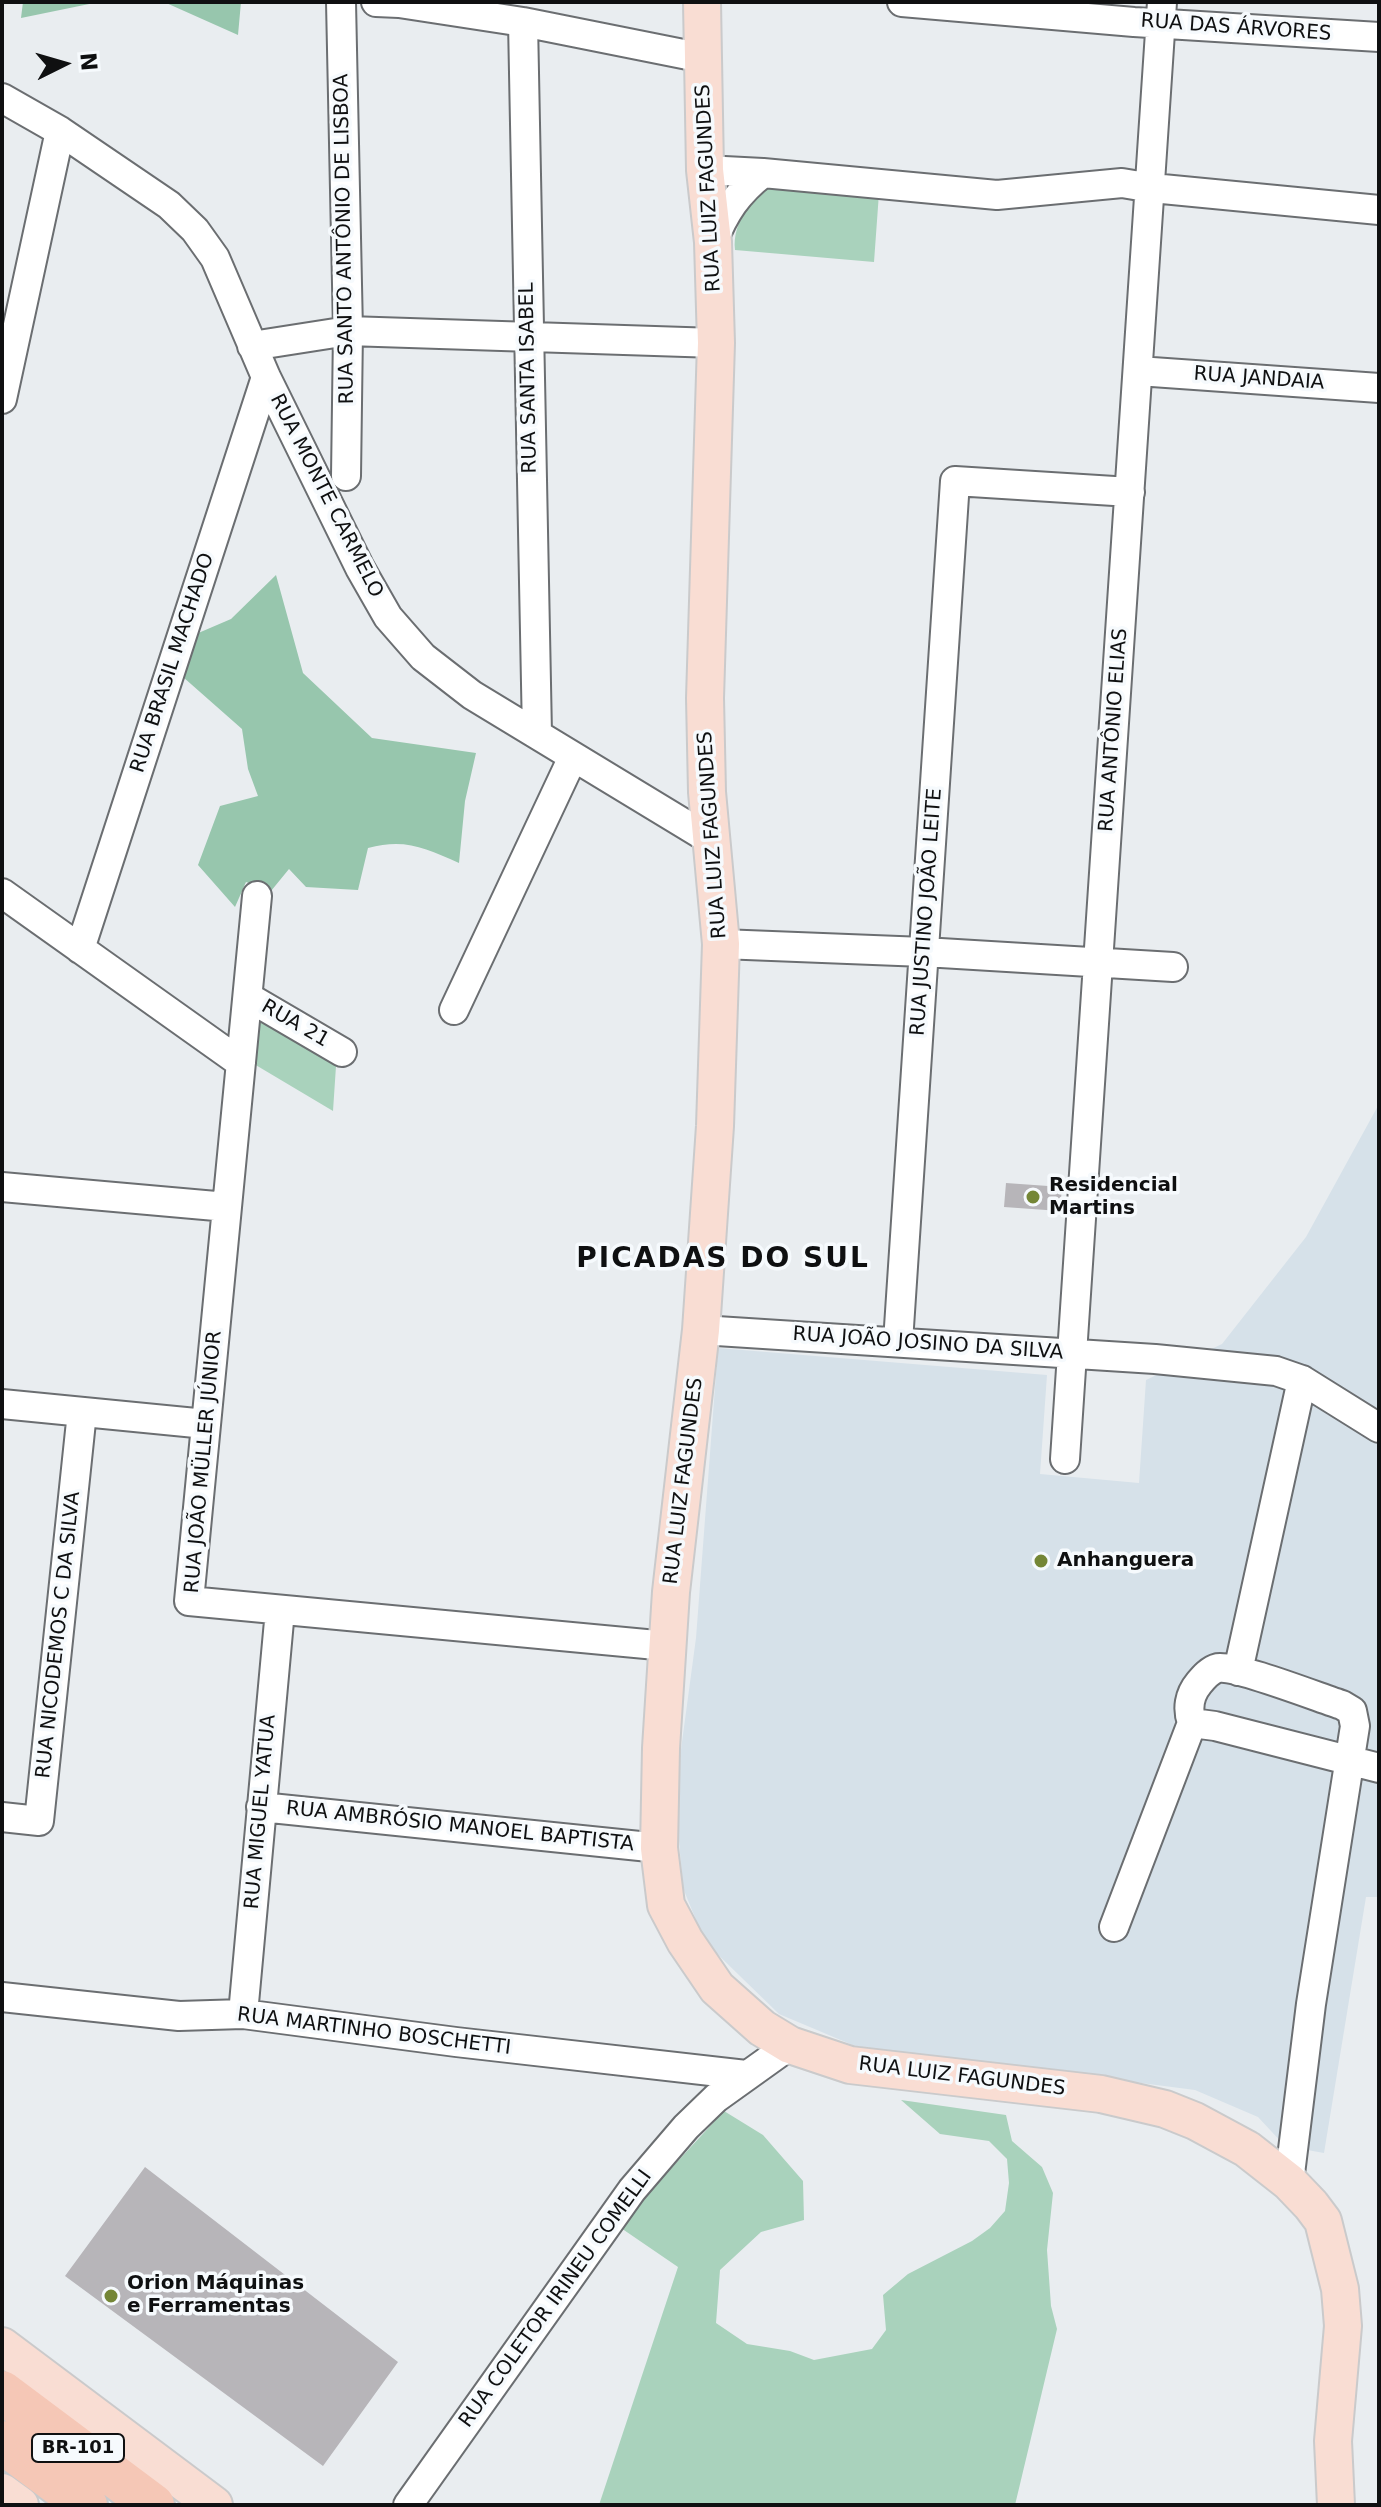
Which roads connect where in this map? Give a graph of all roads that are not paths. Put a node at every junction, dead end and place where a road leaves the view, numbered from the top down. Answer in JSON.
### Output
{"nodes":[{"id":1,"x":341,"y":2,"type":"edge"},
{"id":2,"x":376,"y":2,"type":"edge"},
{"id":3,"x":702,"y":2,"type":"edge"},
{"id":4,"x":902,"y":2,"type":"edge"},
{"id":5,"x":1162,"y":13,"type":"edge"},
{"id":6,"x":523,"y":22,"type":"junction"},
{"id":7,"x":1379,"y":37,"type":"edge"},
{"id":8,"x":703,"y":58,"type":"junction"},
{"id":9,"x":2,"y":98,"type":"edge"},
{"id":10,"x":60,"y":131,"type":"junction"},
{"id":11,"x":705,"y":170,"type":"junction"},
{"id":12,"x":763,"y":173,"type":"junction"},
{"id":13,"x":1152,"y":188,"type":"junction"},
{"id":14,"x":1379,"y":210,"type":"edge"},
{"id":15,"x":713,"y":242,"type":"junction"},
{"id":16,"x":348,"y":331,"type":"junction"},
{"id":17,"x":527,"y":338,"type":"junction"},
{"id":18,"x":716,"y":343,"type":"junction"},
{"id":19,"x":252,"y":346,"type":"junction"},
{"id":20,"x":1138,"y":371,"type":"junction"},
{"id":21,"x":266,"y":377,"type":"junction"},
{"id":22,"x":1379,"y":388,"type":"edge"},
{"id":23,"x":2,"y":399,"type":"edge"},
{"id":24,"x":346,"y":476,"type":"dead end"},
{"id":25,"x":1130,"y":492,"type":"junction"},
{"id":26,"x":537,"y":734,"type":"junction"},
{"id":27,"x":573,"y":757,"type":"junction"},
{"id":28,"x":711,"y":840,"type":"junction"},
{"id":29,"x":2,"y":893,"type":"edge"},
{"id":30,"x":257,"y":896,"type":"dead end"},
{"id":31,"x":721,"y":944,"type":"junction"},
{"id":32,"x":80,"y":949,"type":"junction"},
{"id":33,"x":924,"y":952,"type":"junction"},
{"id":34,"x":1098,"y":962,"type":"junction"},
{"id":35,"x":1173,"y":967,"type":"dead end"},
{"id":36,"x":248,"y":997,"type":"junction"},
{"id":37,"x":454,"y":1010,"type":"dead end"},
{"id":38,"x":342,"y":1052,"type":"dead end"},
{"id":39,"x":241,"y":1063,"type":"junction"},
{"id":40,"x":2,"y":1187,"type":"edge"},
{"id":41,"x":227,"y":1207,"type":"junction"},
{"id":42,"x":701,"y":1330,"type":"junction"},
{"id":43,"x":898,"y":1342,"type":"junction"},
{"id":44,"x":1072,"y":1353,"type":"junction"},
{"id":45,"x":1302,"y":1380,"type":"junction"},
{"id":46,"x":2,"y":1404,"type":"edge"},
{"id":47,"x":82,"y":1412,"type":"junction"},
{"id":48,"x":206,"y":1424,"type":"junction"},
{"id":49,"x":1379,"y":1428,"type":"edge"},
{"id":50,"x":1065,"y":1459,"type":"dead end"},
{"id":51,"x":280,"y":1610,"type":"junction"},
{"id":52,"x":667,"y":1646,"type":"junction"},
{"id":53,"x":1238,"y":1671,"type":"junction"},
{"id":54,"x":1192,"y":1723,"type":"junction"},
{"id":55,"x":1350,"y":1759,"type":"junction"},
{"id":56,"x":1379,"y":1768,"type":"edge"},
{"id":57,"x":261,"y":1807,"type":"junction"},
{"id":58,"x":2,"y":1817,"type":"edge"},
{"id":59,"x":659,"y":1848,"type":"junction"},
{"id":60,"x":1114,"y":1927,"type":"dead end"},
{"id":61,"x":2,"y":1997,"type":"edge"},
{"id":62,"x":243,"y":2014,"type":"junction"},
{"id":63,"x":790,"y":2045,"type":"junction"},
{"id":64,"x":746,"y":2075,"type":"junction"},
{"id":65,"x":1289,"y":2182,"type":"junction"},
{"id":66,"x":2,"y":2346,"type":"edge"},
{"id":67,"x":2,"y":2392,"type":"edge"},
{"id":68,"x":2,"y":2442,"type":"edge"},
{"id":69,"x":2,"y":2492,"type":"edge"},
{"id":70,"x":20,"y":2505,"type":"edge"},
{"id":71,"x":86,"y":2505,"type":"edge"},
{"id":72,"x":153,"y":2505,"type":"edge"},
{"id":73,"x":214,"y":2505,"type":"edge"},
{"id":74,"x":408,"y":2505,"type":"edge"},
{"id":75,"x":1336,"y":2505,"type":"edge"}],
"edges":[{"from":1,"to":16,"type":"street","name":"RUA SANTO ANTÔNIO DE LISBOA"},
{"from":2,"to":6,"type":"street"},
{"from":3,"to":8,"type":"main road","name":"RUA LUIZ FAGUNDES"},
{"from":4,"to":5,"type":"street","name":"RUA DAS ÁRVORES"},
{"from":5,"to":7,"type":"street","name":"RUA DAS ÁRVORES"},
{"from":5,"to":13,"type":"street","name":"RUA ANTÔNIO ELIAS"},
{"from":6,"to":8,"type":"street"},
{"from":6,"to":17,"type":"street","name":"RUA SANTA ISABEL"},
{"from":8,"to":11,"type":"main road","name":"RUA LUIZ FAGUNDES"},
{"from":9,"to":10,"type":"street","name":"RUA MONTE CARMELO"},
{"from":10,"to":19,"type":"street","name":"RUA MONTE CARMELO"},
{"from":10,"to":23,"type":"street"},
{"from":11,"to":12,"type":"street"},
{"from":11,"to":15,"type":"main road","name":"RUA LUIZ FAGUNDES"},
{"from":12,"to":13,"type":"street"},
{"from":12,"to":15,"type":"street"},
{"from":13,"to":14,"type":"street"},
{"from":13,"to":20,"type":"street","name":"RUA ANTÔNIO ELIAS"},
{"from":15,"to":18,"type":"main road","name":"RUA LUIZ FAGUNDES"},
{"from":16,"to":17,"type":"street"},
{"from":16,"to":19,"type":"street"},
{"from":16,"to":24,"type":"street","name":"RUA SANTO ANTÔNIO DE LISBOA"},
{"from":17,"to":18,"type":"street"},
{"from":17,"to":26,"type":"street","name":"RUA SANTA ISABEL"},
{"from":18,"to":28,"type":"main road","name":"RUA LUIZ FAGUNDES"},
{"from":19,"to":21,"type":"street","name":"RUA MONTE CARMELO"},
{"from":20,"to":22,"type":"street","name":"RUA JANDAIA"},
{"from":20,"to":25,"type":"street","name":"RUA ANTÔNIO ELIAS"},
{"from":21,"to":26,"type":"street","name":"RUA MONTE CARMELO"},
{"from":21,"to":32,"type":"street","name":"RUA BRASIL MACHADO"},
{"from":25,"to":33,"type":"street","name":"RUA JUSTINO JOÃO LEITE"},
{"from":25,"to":34,"type":"street","name":"RUA ANTÔNIO ELIAS"},
{"from":26,"to":27,"type":"street","name":"RUA MONTE CARMELO"},
{"from":27,"to":28,"type":"street","name":"RUA MONTE CARMELO"},
{"from":27,"to":37,"type":"street"},
{"from":28,"to":31,"type":"main road","name":"RUA LUIZ FAGUNDES"},
{"from":29,"to":32,"type":"street"},
{"from":30,"to":36,"type":"street","name":"RUA JOÃO MÜLLER JÚNIOR"},
{"from":31,"to":33,"type":"street"},
{"from":31,"to":42,"type":"main road","name":"RUA LUIZ FAGUNDES"},
{"from":32,"to":39,"type":"street"},
{"from":33,"to":34,"type":"street"},
{"from":33,"to":43,"type":"street","name":"RUA JUSTINO JOÃO LEITE"},
{"from":34,"to":35,"type":"street"},
{"from":34,"to":44,"type":"street","name":"RUA ANTÔNIO ELIAS"},
{"from":36,"to":38,"type":"street","name":"RUA 21"},
{"from":36,"to":39,"type":"street","name":"RUA JOÃO MÜLLER JÚNIOR"},
{"from":39,"to":41,"type":"street","name":"RUA JOÃO MÜLLER JÚNIOR"},
{"from":40,"to":41,"type":"street"},
{"from":41,"to":48,"type":"street","name":"RUA JOÃO MÜLLER JÚNIOR"},
{"from":42,"to":43,"type":"street","name":"RUA JOÃO JOSINO DA SILVA"},
{"from":42,"to":52,"type":"main road","name":"RUA LUIZ FAGUNDES"},
{"from":43,"to":44,"type":"street","name":"RUA JOÃO JOSINO DA SILVA"},
{"from":44,"to":45,"type":"street","name":"RUA JOÃO JOSINO DA SILVA"},
{"from":44,"to":50,"type":"street","name":"RUA ANTÔNIO ELIAS"},
{"from":45,"to":49,"type":"street","name":"RUA JOÃO JOSINO DA SILVA"},
{"from":45,"to":53,"type":"street"},
{"from":46,"to":47,"type":"street"},
{"from":47,"to":48,"type":"street"},
{"from":47,"to":58,"type":"street","name":"RUA NICODEMOS C DA SILVA"},
{"from":48,"to":51,"type":"street","name":"RUA JOÃO MÜLLER JÚNIOR"},
{"from":51,"to":52,"type":"street","name":"RUA JOÃO MÜLLER JÚNIOR"},
{"from":51,"to":57,"type":"street","name":"RUA MIGUEL YATUA"},
{"from":52,"to":59,"type":"main road","name":"RUA LUIZ FAGUNDES"},
{"from":53,"to":54,"type":"street"},
{"from":53,"to":55,"type":"street"},
{"from":54,"to":55,"type":"street"},
{"from":54,"to":60,"type":"street"},
{"from":55,"to":56,"type":"street"},
{"from":55,"to":65,"type":"street"},
{"from":57,"to":59,"type":"street","name":"RUA AMBRÓSIO MANOEL BAPTISTA"},
{"from":57,"to":62,"type":"street","name":"RUA MIGUEL YATUA"},
{"from":59,"to":63,"type":"main road","name":"RUA LUIZ FAGUNDES"},
{"from":61,"to":62,"type":"street","name":"RUA MARTINHO BOSCHETTI"},
{"from":62,"to":64,"type":"street","name":"RUA MARTINHO BOSCHETTI"},
{"from":63,"to":64,"type":"street","name":"RUA COLETOR IRINEU COMELLI"},
{"from":63,"to":65,"type":"main road","name":"RUA LUIZ FAGUNDES"},
{"from":64,"to":74,"type":"street","name":"RUA COLETOR IRINEU COMELLI"},
{"from":65,"to":75,"type":"main road","name":"RUA LUIZ FAGUNDES"},
{"from":66,"to":73,"type":"main road"},
{"from":67,"to":72,"type":"highway","number":"BR-101"},
{"from":68,"to":71,"type":"highway","number":"BR-101"},
{"from":69,"to":70,"type":"main road"}]}
